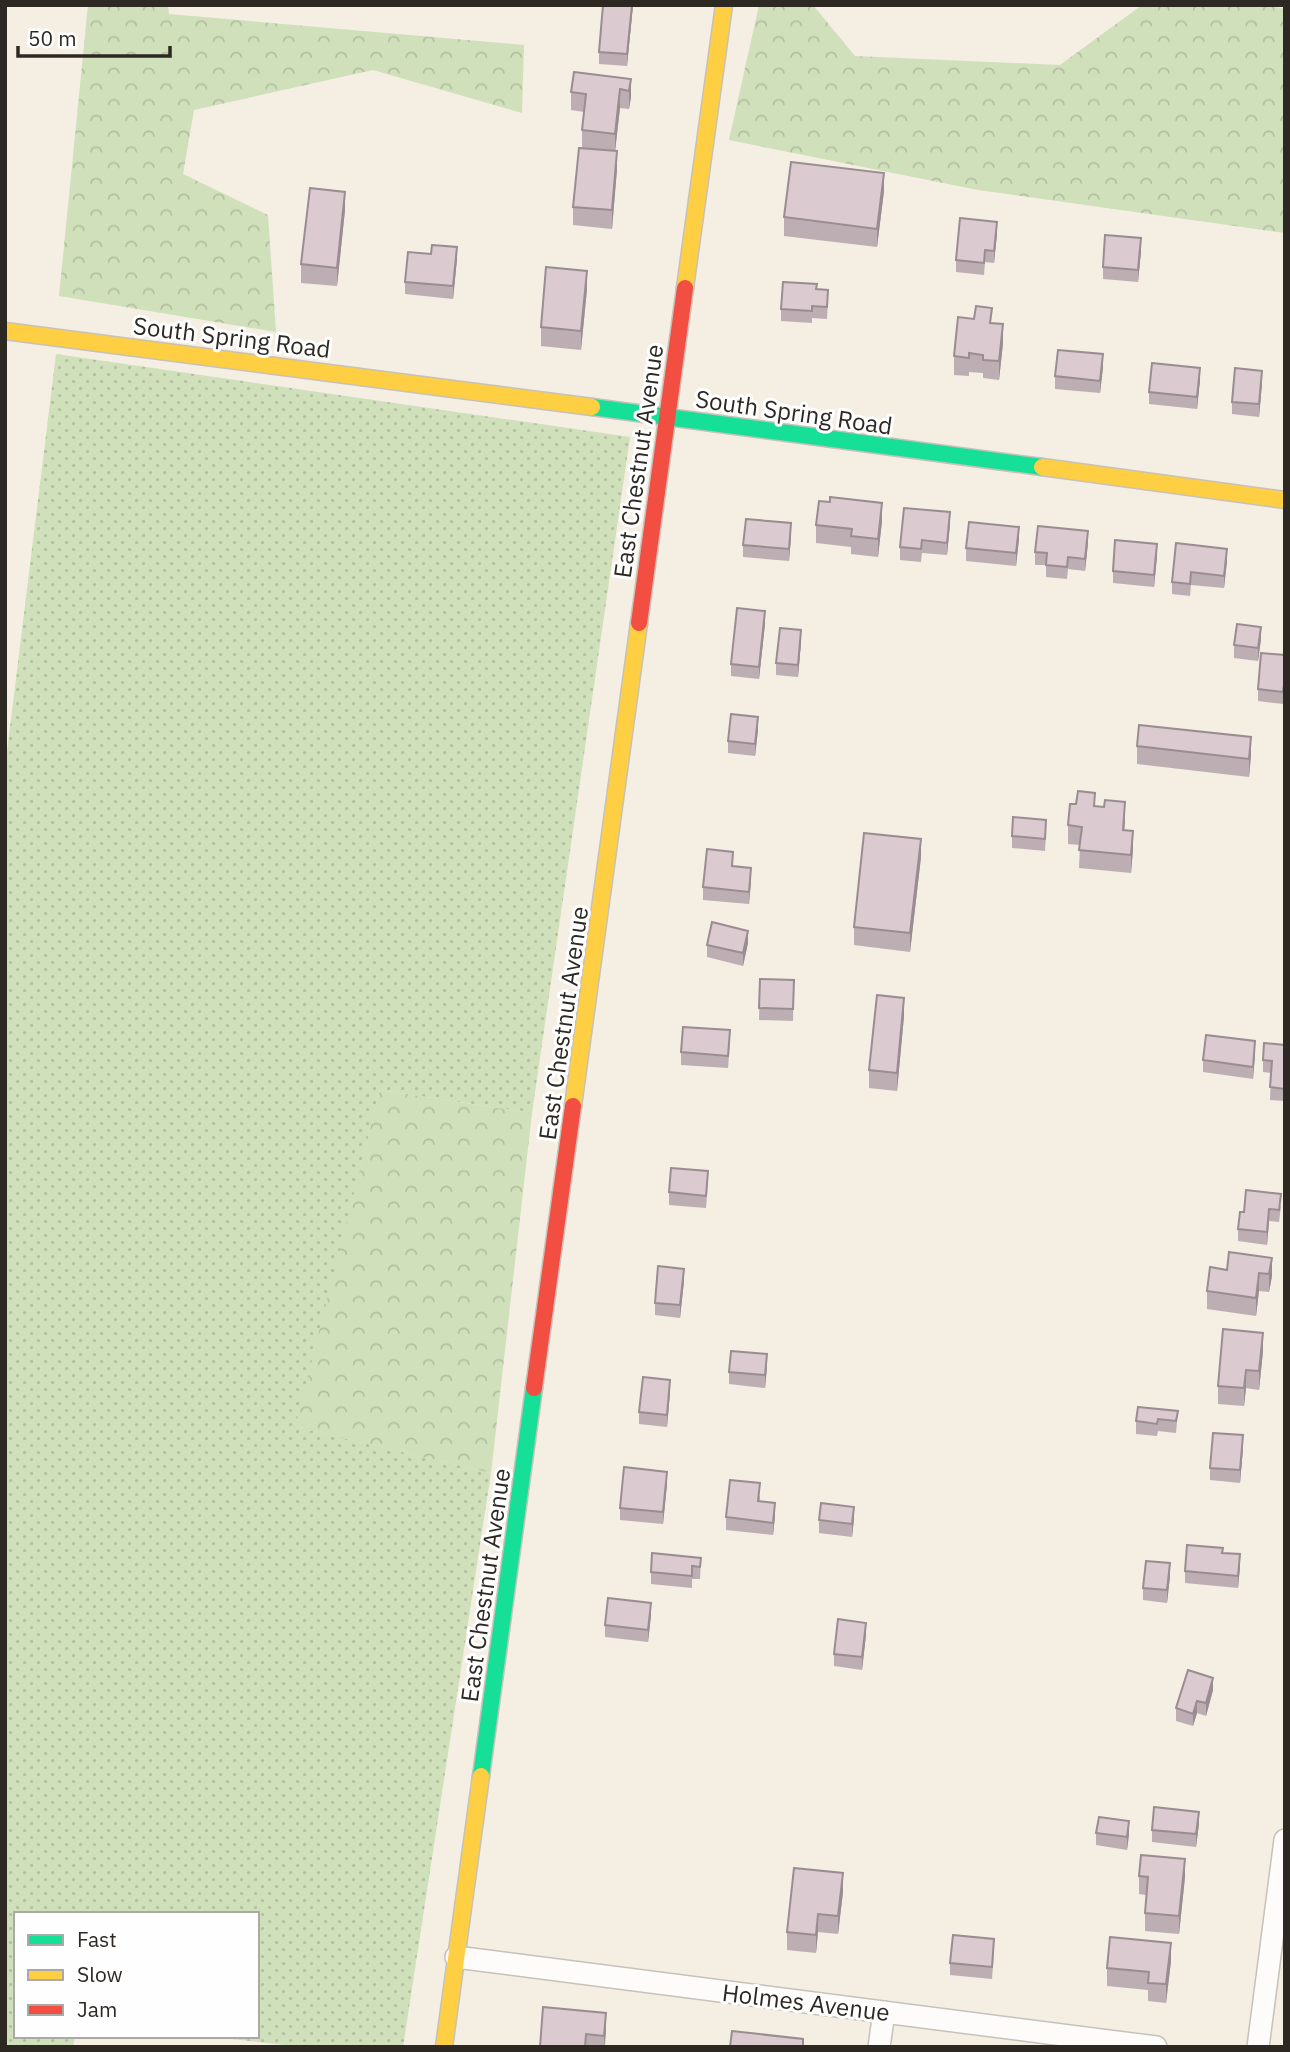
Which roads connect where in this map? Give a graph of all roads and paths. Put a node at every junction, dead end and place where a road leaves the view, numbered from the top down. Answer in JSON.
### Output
{"nodes":[{"id":1,"x":724,"y":5,"type":"edge"},
{"id":2,"x":5,"y":331,"type":"edge"},
{"id":3,"x":668,"y":417,"type":"junction"},
{"id":4,"x":1285,"y":500,"type":"edge"},
{"id":5,"x":1285,"y":1840,"type":"edge"},
{"id":6,"x":456,"y":1957,"type":"junction"},
{"id":7,"x":884,"y":2012,"type":"junction"},
{"id":8,"x":444,"y":2047,"type":"edge"},
{"id":9,"x":879,"y":2047,"type":"edge"},
{"id":10,"x":1156,"y":2047,"type":"edge"},
{"id":11,"x":1258,"y":2047,"type":"edge"}],
"edges":[{"from":1,"to":3,"type":"street","name":"East Chestnut Avenue"},
{"from":2,"to":3,"type":"street","name":"South Spring Road"},
{"from":3,"to":4,"type":"street","name":"South Spring Road"},
{"from":3,"to":6,"type":"street","name":"East Chestnut Avenue"},
{"from":5,"to":11,"type":"street"},
{"from":6,"to":7,"type":"street","name":"Holmes Avenue"},
{"from":6,"to":8,"type":"street","name":"East Chestnut Avenue"},
{"from":7,"to":9,"type":"street"},
{"from":7,"to":10,"type":"street","name":"Holmes Avenue"}]}
